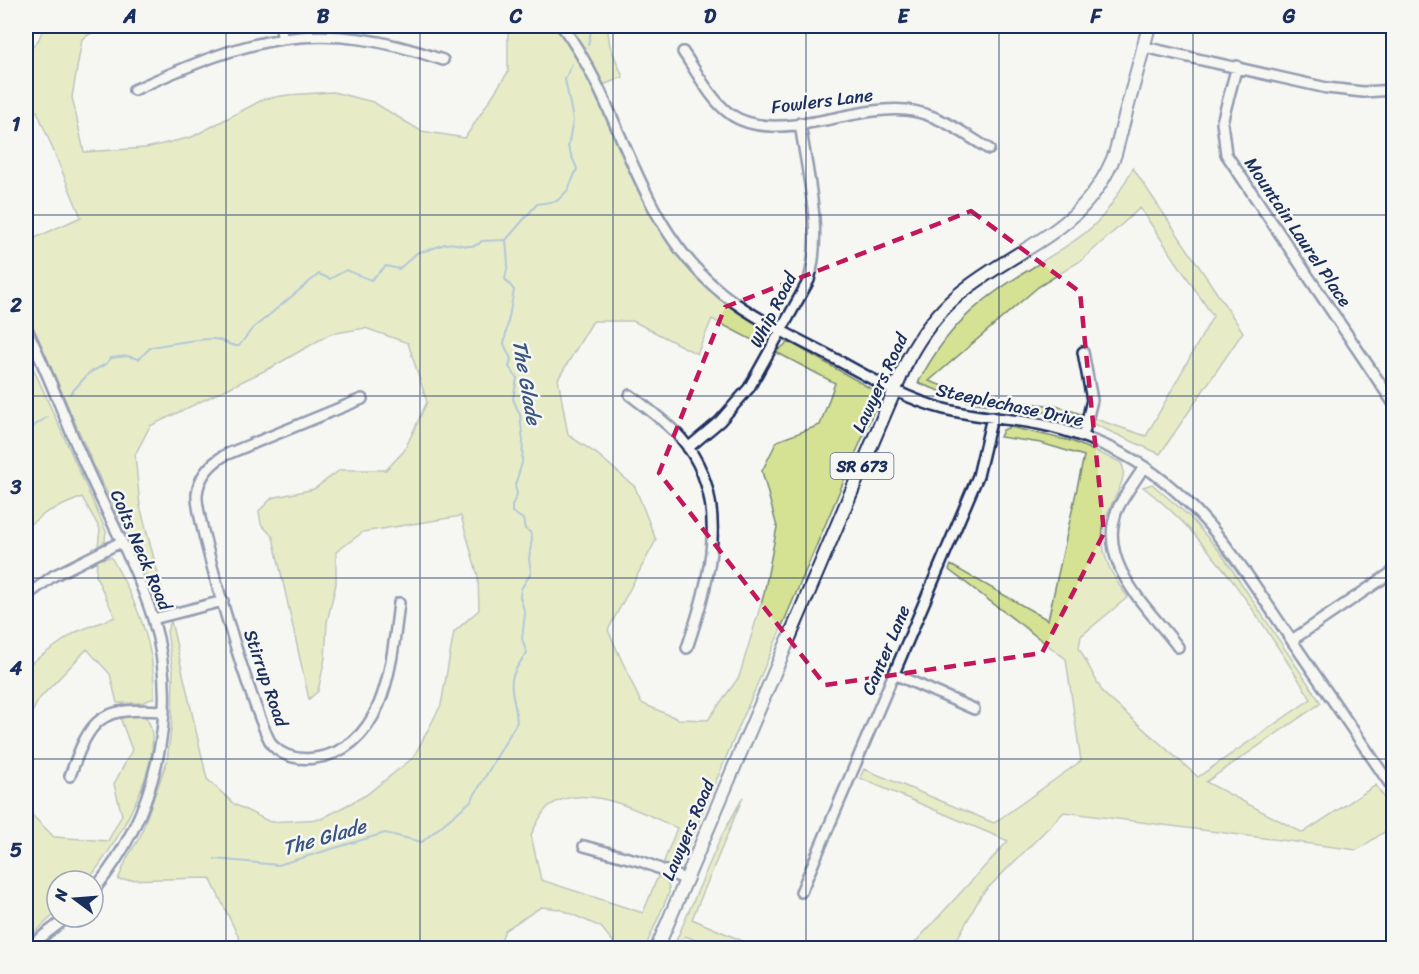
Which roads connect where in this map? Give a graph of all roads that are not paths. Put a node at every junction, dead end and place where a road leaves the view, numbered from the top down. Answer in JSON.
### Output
{"nodes":[{"id":1,"x":281,"y":26,"type":"edge"},
{"id":2,"x":562,"y":26,"type":"edge"},
{"id":3,"x":1149,"y":26,"type":"edge"},
{"id":4,"x":282,"y":38,"type":"junction"},
{"id":5,"x":1144,"y":47,"type":"junction"},
{"id":6,"x":683,"y":52,"type":"dead end"},
{"id":7,"x":443,"y":60,"type":"dead end"},
{"id":8,"x":1394,"y":63,"type":"edge"},
{"id":9,"x":1237,"y":66,"type":"junction"},
{"id":10,"x":1394,"y":85,"type":"edge"},
{"id":11,"x":134,"y":90,"type":"dead end"},
{"id":12,"x":1394,"y":90,"type":"edge"},
{"id":13,"x":800,"y":123,"type":"junction"},
{"id":14,"x":988,"y":149,"type":"dead end"},
{"id":15,"x":26,"y":328,"type":"edge"},
{"id":16,"x":781,"y":331,"type":"junction"},
{"id":17,"x":1083,"y":352,"type":"dead end"},
{"id":18,"x":894,"y":390,"type":"junction"},
{"id":19,"x":630,"y":395,"type":"dead end"},
{"id":20,"x":362,"y":399,"type":"dead end"},
{"id":21,"x":1394,"y":404,"type":"edge"},
{"id":22,"x":992,"y":417,"type":"junction"},
{"id":23,"x":1083,"y":437,"type":"junction"},
{"id":24,"x":688,"y":448,"type":"junction"},
{"id":25,"x":1144,"y":467,"type":"junction"},
{"id":26,"x":121,"y":542,"type":"junction"},
{"id":27,"x":1394,"y":571,"type":"edge"},
{"id":28,"x":26,"y":596,"type":"edge"},
{"id":29,"x":223,"y":601,"type":"junction"},
{"id":30,"x":399,"y":603,"type":"dead end"},
{"id":31,"x":153,"y":619,"type":"junction"},
{"id":32,"x":1292,"y":640,"type":"junction"},
{"id":33,"x":1178,"y":647,"type":"dead end"},
{"id":34,"x":687,"y":648,"type":"dead end"},
{"id":35,"x":894,"y":674,"type":"junction"},
{"id":36,"x":974,"y":709,"type":"dead end"},
{"id":37,"x":164,"y":711,"type":"junction"},
{"id":38,"x":70,"y":776,"type":"dead end"},
{"id":39,"x":1394,"y":790,"type":"edge"},
{"id":40,"x":584,"y":846,"type":"dead end"},
{"id":41,"x":105,"y":874,"type":"edge"},
{"id":42,"x":687,"y":880,"type":"junction"},
{"id":43,"x":801,"y":892,"type":"dead end"},
{"id":44,"x":52,"y":929,"type":"edge"},
{"id":45,"x":27,"y":948,"type":"edge"},
{"id":46,"x":657,"y":948,"type":"edge"}],
"edges":[{"from":1,"to":4,"type":"street"},
{"from":2,"to":16,"type":"street","name":"Steeplechase Drive"},
{"from":3,"to":5,"type":"main road","name":"Lawyers Road","number":"SR 673"},
{"from":4,"to":7,"type":"street"},
{"from":4,"to":11,"type":"street"},
{"from":5,"to":9,"type":"street"},
{"from":5,"to":18,"type":"main road","name":"Lawyers Road","number":"SR 673"},
{"from":6,"to":13,"type":"street","name":"Fowlers Lane"},
{"from":8,"to":10,"type":"street"},
{"from":9,"to":12,"type":"street"},
{"from":9,"to":21,"type":"street","name":"Mountain Laurel Place"},
{"from":13,"to":14,"type":"street","name":"Fowlers Lane"},
{"from":13,"to":16,"type":"street","name":"Whip Road"},
{"from":15,"to":26,"type":"street","name":"Colts Neck Road"},
{"from":16,"to":18,"type":"street","name":"Steeplechase Drive"},
{"from":16,"to":24,"type":"street","name":"Whip Road"},
{"from":17,"to":23,"type":"street"},
{"from":18,"to":22,"type":"street","name":"Steeplechase Drive"},
{"from":18,"to":42,"type":"main road","name":"Lawyers Road","number":"SR 673"},
{"from":19,"to":24,"type":"street"},
{"from":20,"to":29,"type":"street","name":"Stirrup Road"},
{"from":22,"to":23,"type":"street","name":"Steeplechase Drive"},
{"from":22,"to":35,"type":"street","name":"Canter Lane"},
{"from":23,"to":25,"type":"street","name":"Steeplechase Drive"},
{"from":24,"to":34,"type":"street"},
{"from":25,"to":32,"type":"street","name":"Steeplechase Drive"},
{"from":25,"to":33,"type":"street"},
{"from":26,"to":28,"type":"street"},
{"from":26,"to":31,"type":"street","name":"Colts Neck Road"},
{"from":27,"to":32,"type":"street"},
{"from":29,"to":30,"type":"street","name":"Stirrup Road"},
{"from":29,"to":31,"type":"street"},
{"from":31,"to":37,"type":"street","name":"Colts Neck Road"},
{"from":32,"to":39,"type":"street","name":"Steeplechase Drive"},
{"from":35,"to":36,"type":"street"},
{"from":35,"to":43,"type":"street","name":"Canter Lane"},
{"from":37,"to":38,"type":"street"},
{"from":37,"to":41,"type":"street","name":"Colts Neck Road"},
{"from":40,"to":42,"type":"street"},
{"from":42,"to":46,"type":"main road","name":"Lawyers Road","number":"SR 673"},
{"from":44,"to":45,"type":"street"}]}
